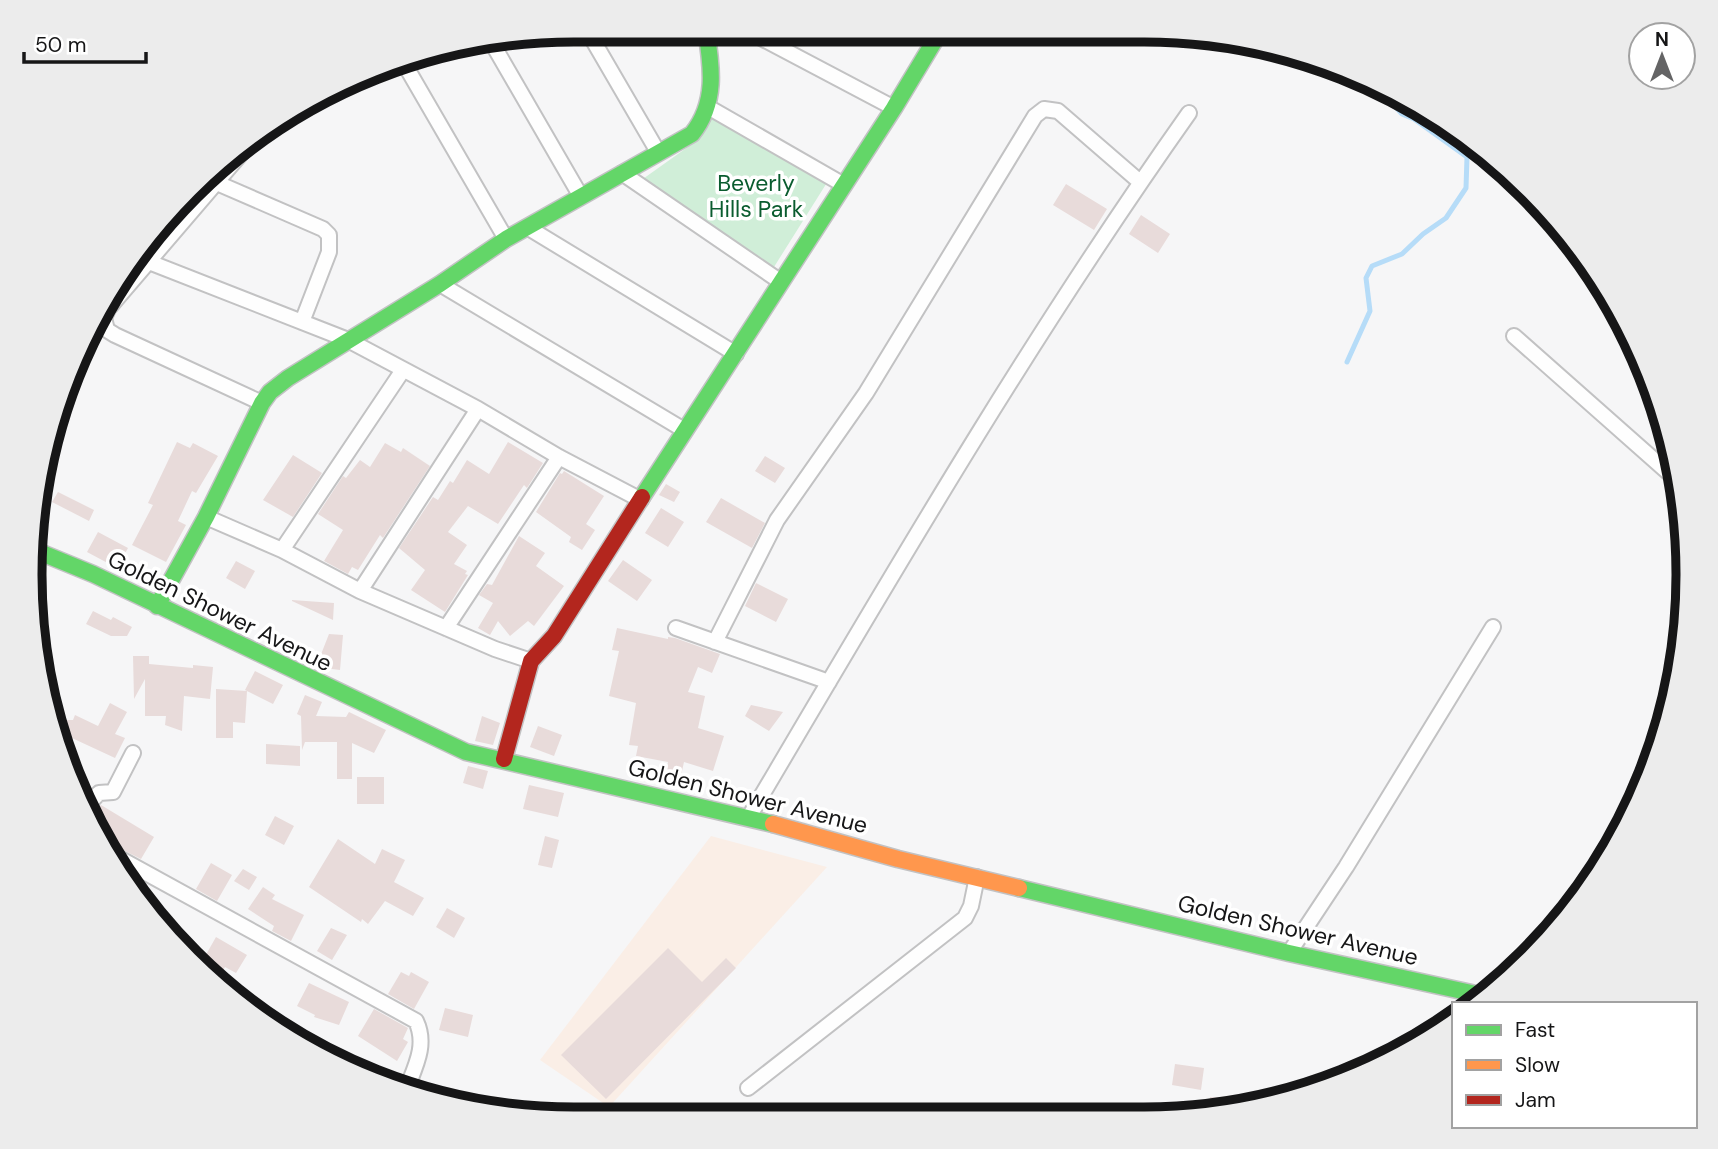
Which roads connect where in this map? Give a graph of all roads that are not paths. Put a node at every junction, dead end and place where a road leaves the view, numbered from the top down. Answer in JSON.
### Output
{"nodes":[{"id":1,"x":594,"y":42,"type":"edge"},
{"id":2,"x":707,"y":42,"type":"edge"},
{"id":3,"x":769,"y":42,"type":"edge"},
{"id":4,"x":933,"y":42,"type":"edge"},
{"id":5,"x":495,"y":48,"type":"edge"},
{"id":6,"x":407,"y":69,"type":"edge"},
{"id":7,"x":708,"y":107,"type":"junction"},
{"id":8,"x":894,"y":108,"type":"junction"},
{"id":9,"x":1189,"y":113,"type":"dead end"},
{"id":10,"x":658,"y":152,"type":"junction"},
{"id":11,"x":228,"y":170,"type":"edge"},
{"id":12,"x":622,"y":173,"type":"junction"},
{"id":13,"x":1140,"y":181,"type":"junction"},
{"id":14,"x":217,"y":183,"type":"junction"},
{"id":15,"x":844,"y":184,"type":"junction"},
{"id":16,"x":580,"y":195,"type":"junction"},
{"id":17,"x":527,"y":227,"type":"junction"},
{"id":18,"x":506,"y":239,"type":"junction"},
{"id":19,"x":149,"y":262,"type":"junction"},
{"id":20,"x":781,"y":282,"type":"junction"},
{"id":21,"x":440,"y":284,"type":"junction"},
{"id":22,"x":125,"y":289,"type":"edge"},
{"id":23,"x":302,"y":322,"type":"junction"},
{"id":24,"x":105,"y":323,"type":"edge"},
{"id":25,"x":1514,"y":336,"type":"dead end"},
{"id":26,"x":348,"y":340,"type":"junction"},
{"id":27,"x":736,"y":354,"type":"junction"},
{"id":28,"x":403,"y":370,"type":"junction"},
{"id":29,"x":262,"y":402,"type":"junction"},
{"id":30,"x":478,"y":409,"type":"junction"},
{"id":31,"x":684,"y":430,"type":"junction"},
{"id":32,"x":559,"y":457,"type":"junction"},
{"id":33,"x":1666,"y":470,"type":"edge"},
{"id":34,"x":641,"y":500,"type":"junction"},
{"id":35,"x":206,"y":517,"type":"junction"},
{"id":36,"x":282,"y":550,"type":"junction"},
{"id":37,"x":43,"y":554,"type":"edge"},
{"id":38,"x":360,"y":591,"type":"junction"},
{"id":39,"x":157,"y":606,"type":"junction"},
{"id":40,"x":1493,"y":627,"type":"dead end"},
{"id":41,"x":446,"y":628,"type":"junction"},
{"id":42,"x":676,"y":628,"type":"dead end"},
{"id":43,"x":715,"y":642,"type":"junction"},
{"id":44,"x":531,"y":660,"type":"junction"},
{"id":45,"x":829,"y":682,"type":"junction"},
{"id":46,"x":133,"y":753,"type":"dead end"},
{"id":47,"x":504,"y":759,"type":"junction"},
{"id":48,"x":93,"y":800,"type":"edge"},
{"id":49,"x":749,"y":817,"type":"junction"},
{"id":50,"x":127,"y":863,"type":"edge"},
{"id":51,"x":977,"y":877,"type":"junction"},
{"id":52,"x":1289,"y":953,"type":"junction"},
{"id":53,"x":1459,"y":997,"type":"edge"},
{"id":54,"x":409,"y":1081,"type":"edge"},
{"id":55,"x":748,"y":1088,"type":"dead end"}],
"edges":[{"from":1,"to":10,"type":"street"},
{"from":2,"to":7,"type":"street"},
{"from":3,"to":8,"type":"street"},
{"from":4,"to":8,"type":"street"},
{"from":5,"to":16,"type":"street"},
{"from":6,"to":18,"type":"street"},
{"from":7,"to":10,"type":"street"},
{"from":7,"to":15,"type":"street"},
{"from":8,"to":15,"type":"street"},
{"from":9,"to":13,"type":"street"},
{"from":10,"to":12,"type":"street"},
{"from":11,"to":14,"type":"street"},
{"from":12,"to":16,"type":"street"},
{"from":12,"to":20,"type":"street"},
{"from":13,"to":43,"type":"street"},
{"from":13,"to":45,"type":"street"},
{"from":14,"to":19,"type":"street"},
{"from":14,"to":23,"type":"street"},
{"from":15,"to":20,"type":"street"},
{"from":16,"to":17,"type":"street"},
{"from":17,"to":18,"type":"street"},
{"from":17,"to":27,"type":"street"},
{"from":18,"to":21,"type":"street"},
{"from":19,"to":22,"type":"street"},
{"from":19,"to":23,"type":"street"},
{"from":20,"to":27,"type":"street"},
{"from":21,"to":26,"type":"street"},
{"from":21,"to":31,"type":"street"},
{"from":23,"to":26,"type":"street"},
{"from":24,"to":29,"type":"street"},
{"from":25,"to":33,"type":"street"},
{"from":26,"to":28,"type":"street"},
{"from":26,"to":29,"type":"street"},
{"from":27,"to":31,"type":"street"},
{"from":28,"to":30,"type":"street"},
{"from":28,"to":36,"type":"street"},
{"from":29,"to":35,"type":"street"},
{"from":30,"to":32,"type":"street"},
{"from":30,"to":38,"type":"street"},
{"from":31,"to":34,"type":"street"},
{"from":32,"to":34,"type":"street"},
{"from":32,"to":41,"type":"street"},
{"from":34,"to":44,"type":"street"},
{"from":35,"to":36,"type":"street"},
{"from":35,"to":39,"type":"street"},
{"from":36,"to":38,"type":"street"},
{"from":37,"to":39,"type":"street","name":"Golden Shower Avenue"},
{"from":38,"to":41,"type":"street"},
{"from":39,"to":47,"type":"street","name":"Golden Shower Avenue"},
{"from":40,"to":52,"type":"street"},
{"from":41,"to":44,"type":"street"},
{"from":42,"to":43,"type":"street"},
{"from":43,"to":45,"type":"street"},
{"from":44,"to":47,"type":"street"},
{"from":45,"to":49,"type":"street"},
{"from":46,"to":48,"type":"street"},
{"from":47,"to":49,"type":"street","name":"Golden Shower Avenue"},
{"from":49,"to":51,"type":"street","name":"Golden Shower Avenue"},
{"from":50,"to":54,"type":"street"},
{"from":51,"to":52,"type":"street","name":"Golden Shower Avenue"},
{"from":51,"to":55,"type":"street"},
{"from":52,"to":53,"type":"street","name":"Golden Shower Avenue"}]}
